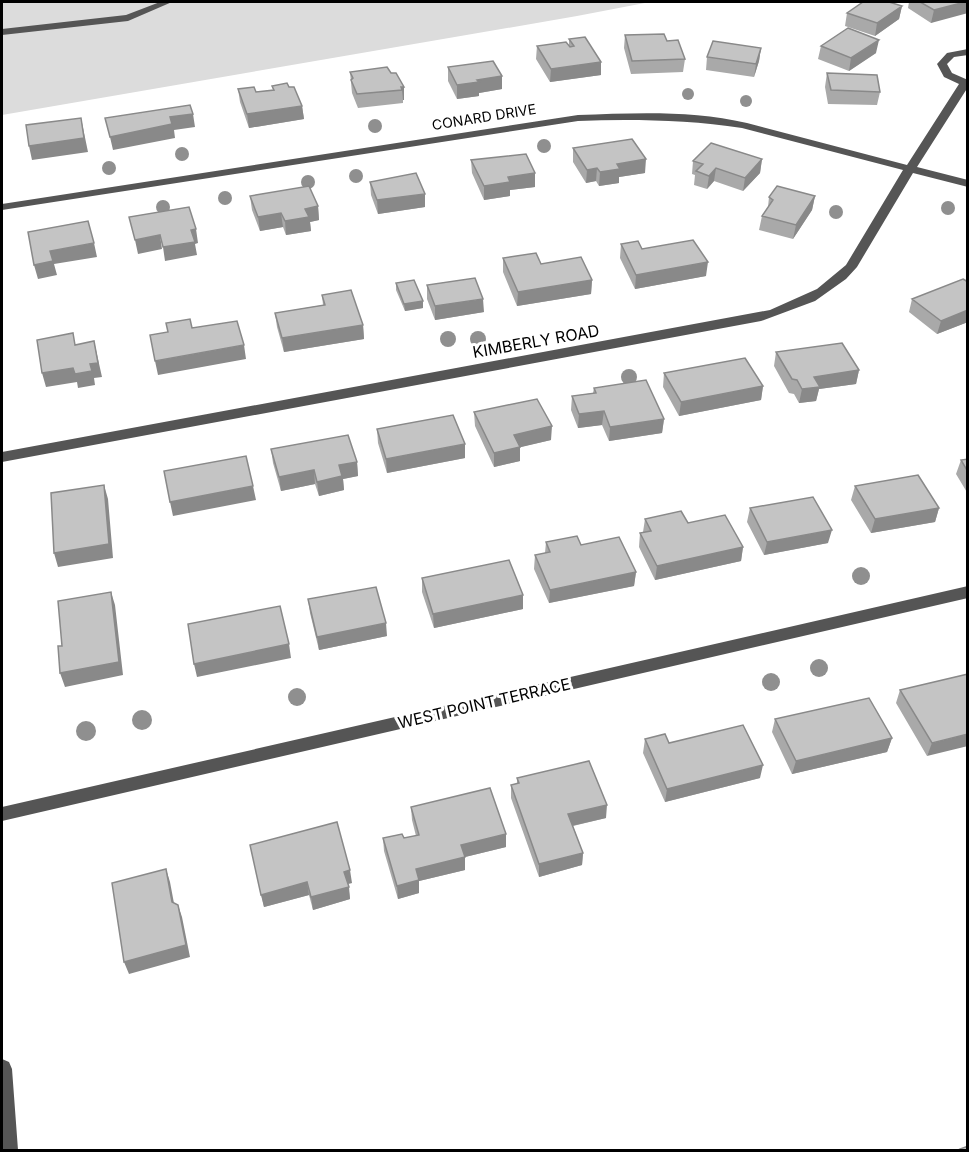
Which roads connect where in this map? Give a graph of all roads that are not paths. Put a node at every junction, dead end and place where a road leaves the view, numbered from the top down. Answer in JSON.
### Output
{"nodes":[{"id":1,"x":167,"y":2,"type":"edge"},
{"id":2,"x":2,"y":32,"type":"edge"},
{"id":3,"x":968,"y":52,"type":"edge"},
{"id":4,"x":966,"y":83,"type":"edge"},
{"id":5,"x":910,"y":167,"type":"junction"},
{"id":6,"x":968,"y":184,"type":"edge"},
{"id":7,"x":2,"y":207,"type":"edge"},
{"id":8,"x":2,"y":457,"type":"edge"},
{"id":9,"x":968,"y":592,"type":"edge"},
{"id":10,"x":2,"y":814,"type":"edge"},
{"id":11,"x":2,"y":1069,"type":"edge"},
{"id":12,"x":8,"y":1150,"type":"edge"}],
"edges":[{"from":1,"to":2,"type":"street"},
{"from":3,"to":4,"type":"street","name":"KIMBERLY ROAD"},
{"from":4,"to":5,"type":"street","name":"KIMBERLY ROAD"},
{"from":5,"to":6,"type":"street","name":"CONARD DRIVE"},
{"from":5,"to":7,"type":"street","name":"CONARD DRIVE"},
{"from":5,"to":8,"type":"street","name":"KIMBERLY ROAD"},
{"from":9,"to":10,"type":"street","name":"WEST POINT TERRACE"},
{"from":11,"to":12,"type":"street"}]}
